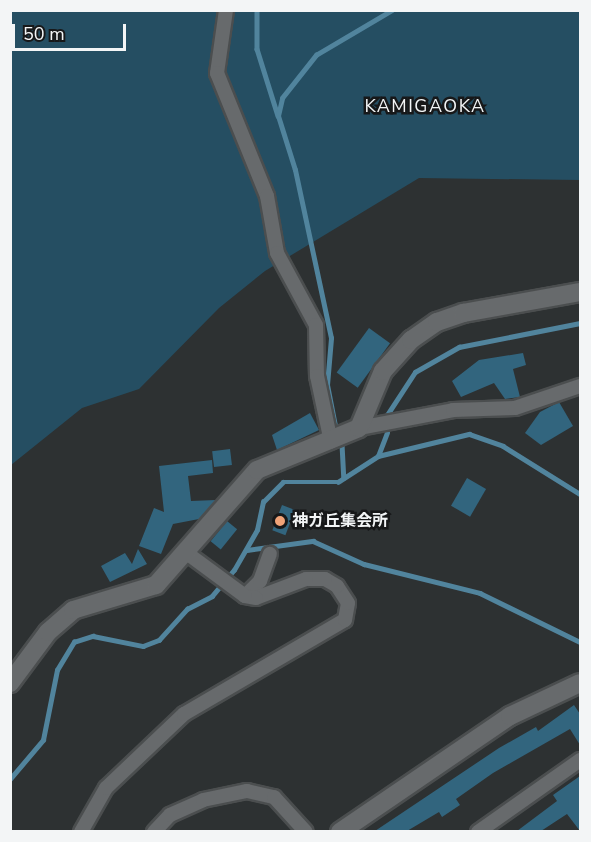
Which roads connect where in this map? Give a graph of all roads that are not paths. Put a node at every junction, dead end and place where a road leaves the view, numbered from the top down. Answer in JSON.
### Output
{"nodes":[{"id":1,"x":226,"y":10,"type":"edge"},
{"id":2,"x":580,"y":292,"type":"edge"},
{"id":3,"x":580,"y":386,"type":"edge"},
{"id":4,"x":359,"y":428,"type":"junction"},
{"id":5,"x":331,"y":442,"type":"junction"},
{"id":6,"x":270,"y":554,"type":"dead end"},
{"id":7,"x":192,"y":557,"type":"junction"},
{"id":8,"x":245,"y":596,"type":"junction"},
{"id":9,"x":10,"y":683,"type":"edge"},
{"id":10,"x":580,"y":683,"type":"edge"},
{"id":11,"x":580,"y":760,"type":"edge"},
{"id":12,"x":81,"y":831,"type":"edge"},
{"id":13,"x":154,"y":831,"type":"edge"},
{"id":14,"x":306,"y":831,"type":"edge"},
{"id":15,"x":340,"y":831,"type":"edge"},
{"id":16,"x":478,"y":831,"type":"edge"}],
"edges":[{"from":1,"to":5,"type":"street"},
{"from":2,"to":4,"type":"main road"},
{"from":3,"to":4,"type":"street"},
{"from":4,"to":5,"type":"main road"},
{"from":5,"to":7,"type":"main road"},
{"from":6,"to":8,"type":"street"},
{"from":7,"to":8,"type":"street"},
{"from":7,"to":9,"type":"main road"},
{"from":8,"to":12,"type":"street"},
{"from":10,"to":15,"type":"main road"},
{"from":11,"to":16,"type":"street"},
{"from":13,"to":14,"type":"street"}]}
